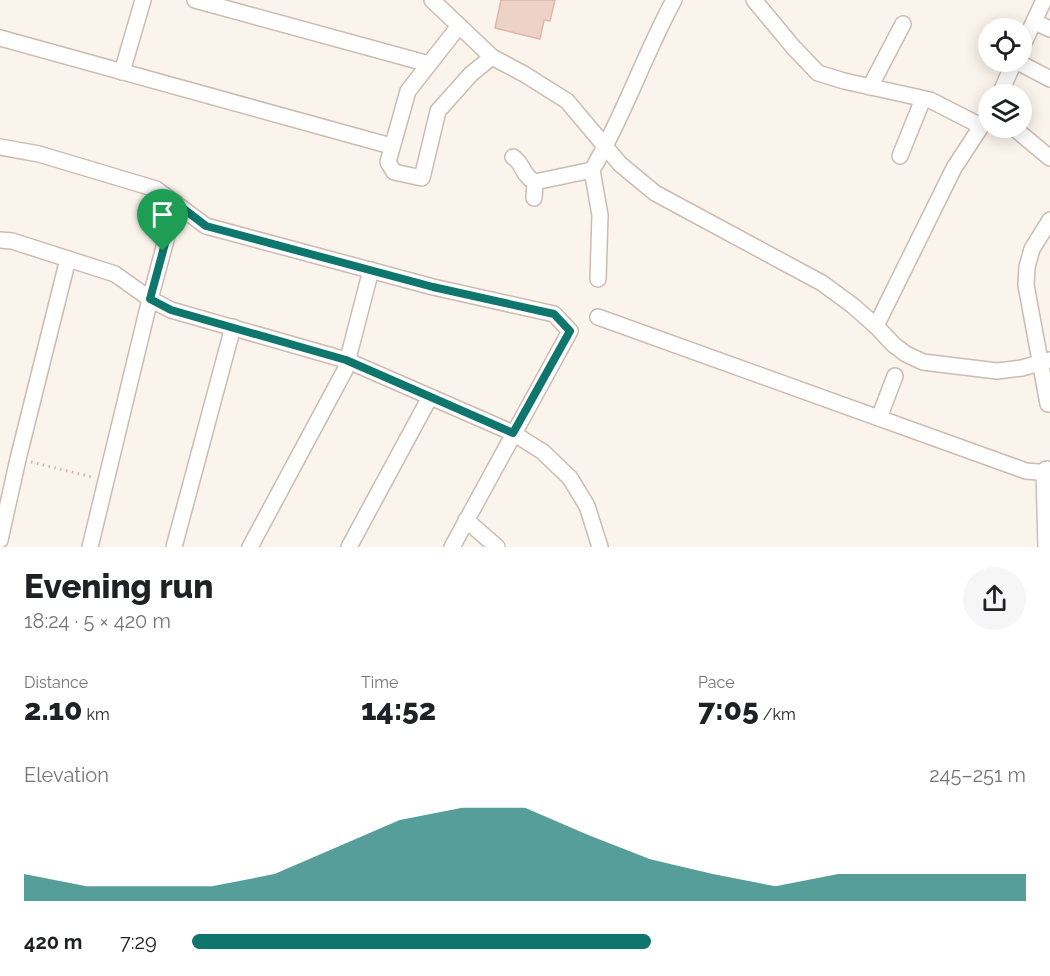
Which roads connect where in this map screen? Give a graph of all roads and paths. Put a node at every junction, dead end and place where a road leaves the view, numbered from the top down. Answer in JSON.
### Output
{"nodes":[{"id":1,"x":143,"y":0,"type":"edge"},
{"id":2,"x":195,"y":0,"type":"edge"},
{"id":3,"x":432,"y":0,"type":"edge"},
{"id":4,"x":674,"y":0,"type":"edge"},
{"id":5,"x":754,"y":0,"type":"edge"},
{"id":6,"x":1044,"y":0,"type":"edge"},
{"id":7,"x":1035,"y":22,"type":"junction"},
{"id":8,"x":903,"y":24,"type":"dead end"},
{"id":9,"x":459,"y":26,"type":"junction"},
{"id":10,"x":1032,"y":28,"type":"edge"},
{"id":11,"x":1050,"y":29,"type":"edge"},
{"id":12,"x":0,"y":38,"type":"edge"},
{"id":13,"x":492,"y":57,"type":"junction"},
{"id":14,"x":429,"y":64,"type":"junction"},
{"id":15,"x":1032,"y":70,"type":"edge"},
{"id":16,"x":122,"y":72,"type":"junction"},
{"id":17,"x":1050,"y":79,"type":"edge"},
{"id":18,"x":870,"y":87,"type":"junction"},
{"id":19,"x":923,"y":99,"type":"junction"},
{"id":20,"x":978,"y":119,"type":"edge"},
{"id":21,"x":978,"y":132,"type":"edge"},
{"id":22,"x":1026,"y":138,"type":"edge"},
{"id":23,"x":391,"y":146,"type":"junction"},
{"id":24,"x":0,"y":147,"type":"edge"},
{"id":25,"x":606,"y":147,"type":"junction"},
{"id":26,"x":900,"y":156,"type":"dead end"},
{"id":27,"x":513,"y":157,"type":"dead end"},
{"id":28,"x":1050,"y":158,"type":"edge"},
{"id":29,"x":592,"y":170,"type":"junction"},
{"id":30,"x":535,"y":182,"type":"junction"},
{"id":31,"x":534,"y":198,"type":"dead end"},
{"id":32,"x":176,"y":203,"type":"junction"},
{"id":33,"x":1050,"y":220,"type":"edge"},
{"id":34,"x":0,"y":240,"type":"edge"},
{"id":35,"x":68,"y":259,"type":"junction"},
{"id":36,"x":371,"y":270,"type":"junction"},
{"id":37,"x":598,"y":279,"type":"dead end"},
{"id":38,"x":150,"y":299,"type":"junction"},
{"id":39,"x":598,"y":317,"type":"dead end"},
{"id":40,"x":876,"y":326,"type":"junction"},
{"id":41,"x":233,"y":327,"type":"junction"},
{"id":42,"x":346,"y":360,"type":"junction"},
{"id":43,"x":1045,"y":362,"type":"edge"},
{"id":44,"x":895,"y":376,"type":"dead end"},
{"id":45,"x":430,"y":397,"type":"junction"},
{"id":46,"x":1050,"y":404,"type":"edge"},
{"id":47,"x":879,"y":418,"type":"junction"},
{"id":48,"x":513,"y":433,"type":"junction"},
{"id":49,"x":18,"y":459,"type":"junction"},
{"id":50,"x":1048,"y":472,"type":"edge"},
{"id":51,"x":105,"y":480,"type":"junction"},
{"id":52,"x":466,"y":520,"type":"junction"},
{"id":53,"x":0,"y":540,"type":"edge"},
{"id":54,"x":90,"y":547,"type":"edge"},
{"id":55,"x":174,"y":547,"type":"edge"},
{"id":56,"x":250,"y":547,"type":"edge"},
{"id":57,"x":349,"y":547,"type":"edge"},
{"id":58,"x":452,"y":547,"type":"edge"},
{"id":59,"x":497,"y":547,"type":"edge"},
{"id":60,"x":600,"y":547,"type":"edge"},
{"id":61,"x":1049,"y":547,"type":"edge"}],
"edges":[{"from":1,"to":16,"type":"street"},
{"from":2,"to":14,"type":"street"},
{"from":3,"to":9,"type":"street"},
{"from":4,"to":25,"type":"street"},
{"from":5,"to":18,"type":"street"},
{"from":6,"to":7,"type":"street"},
{"from":7,"to":10,"type":"street"},
{"from":7,"to":11,"type":"street"},
{"from":8,"to":18,"type":"street"},
{"from":9,"to":13,"type":"street"},
{"from":9,"to":14,"type":"street"},
{"from":12,"to":16,"type":"street"},
{"from":13,"to":23,"type":"street"},
{"from":13,"to":25,"type":"street"},
{"from":14,"to":23,"type":"street"},
{"from":15,"to":17,"type":"street"},
{"from":16,"to":23,"type":"street"},
{"from":18,"to":19,"type":"street"},
{"from":19,"to":20,"type":"street"},
{"from":19,"to":26,"type":"street"},
{"from":21,"to":40,"type":"street"},
{"from":22,"to":28,"type":"street"},
{"from":24,"to":32,"type":"street"},
{"from":25,"to":29,"type":"street"},
{"from":25,"to":40,"type":"street"},
{"from":27,"to":30,"type":"street"},
{"from":29,"to":30,"type":"street"},
{"from":29,"to":37,"type":"street"},
{"from":30,"to":31,"type":"street"},
{"from":32,"to":36,"type":"street"},
{"from":32,"to":38,"type":"street"},
{"from":33,"to":43,"type":"street"},
{"from":34,"to":35,"type":"street"},
{"from":35,"to":38,"type":"street"},
{"from":35,"to":49,"type":"street"},
{"from":36,"to":42,"type":"street"},
{"from":36,"to":48,"type":"street"},
{"from":38,"to":41,"type":"street"},
{"from":38,"to":51,"type":"street"},
{"from":39,"to":47,"type":"street"},
{"from":40,"to":43,"type":"street"},
{"from":41,"to":42,"type":"street"},
{"from":41,"to":55,"type":"street"},
{"from":42,"to":45,"type":"street"},
{"from":42,"to":56,"type":"street"},
{"from":43,"to":46,"type":"street"},
{"from":44,"to":47,"type":"street"},
{"from":45,"to":48,"type":"street"},
{"from":45,"to":57,"type":"street"},
{"from":47,"to":50,"type":"street"},
{"from":48,"to":52,"type":"street"},
{"from":48,"to":60,"type":"street"},
{"from":49,"to":51,"type":"path"},
{"from":49,"to":53,"type":"street"},
{"from":50,"to":61,"type":"street"},
{"from":51,"to":54,"type":"street"},
{"from":52,"to":58,"type":"street"},
{"from":52,"to":59,"type":"street"}]}
